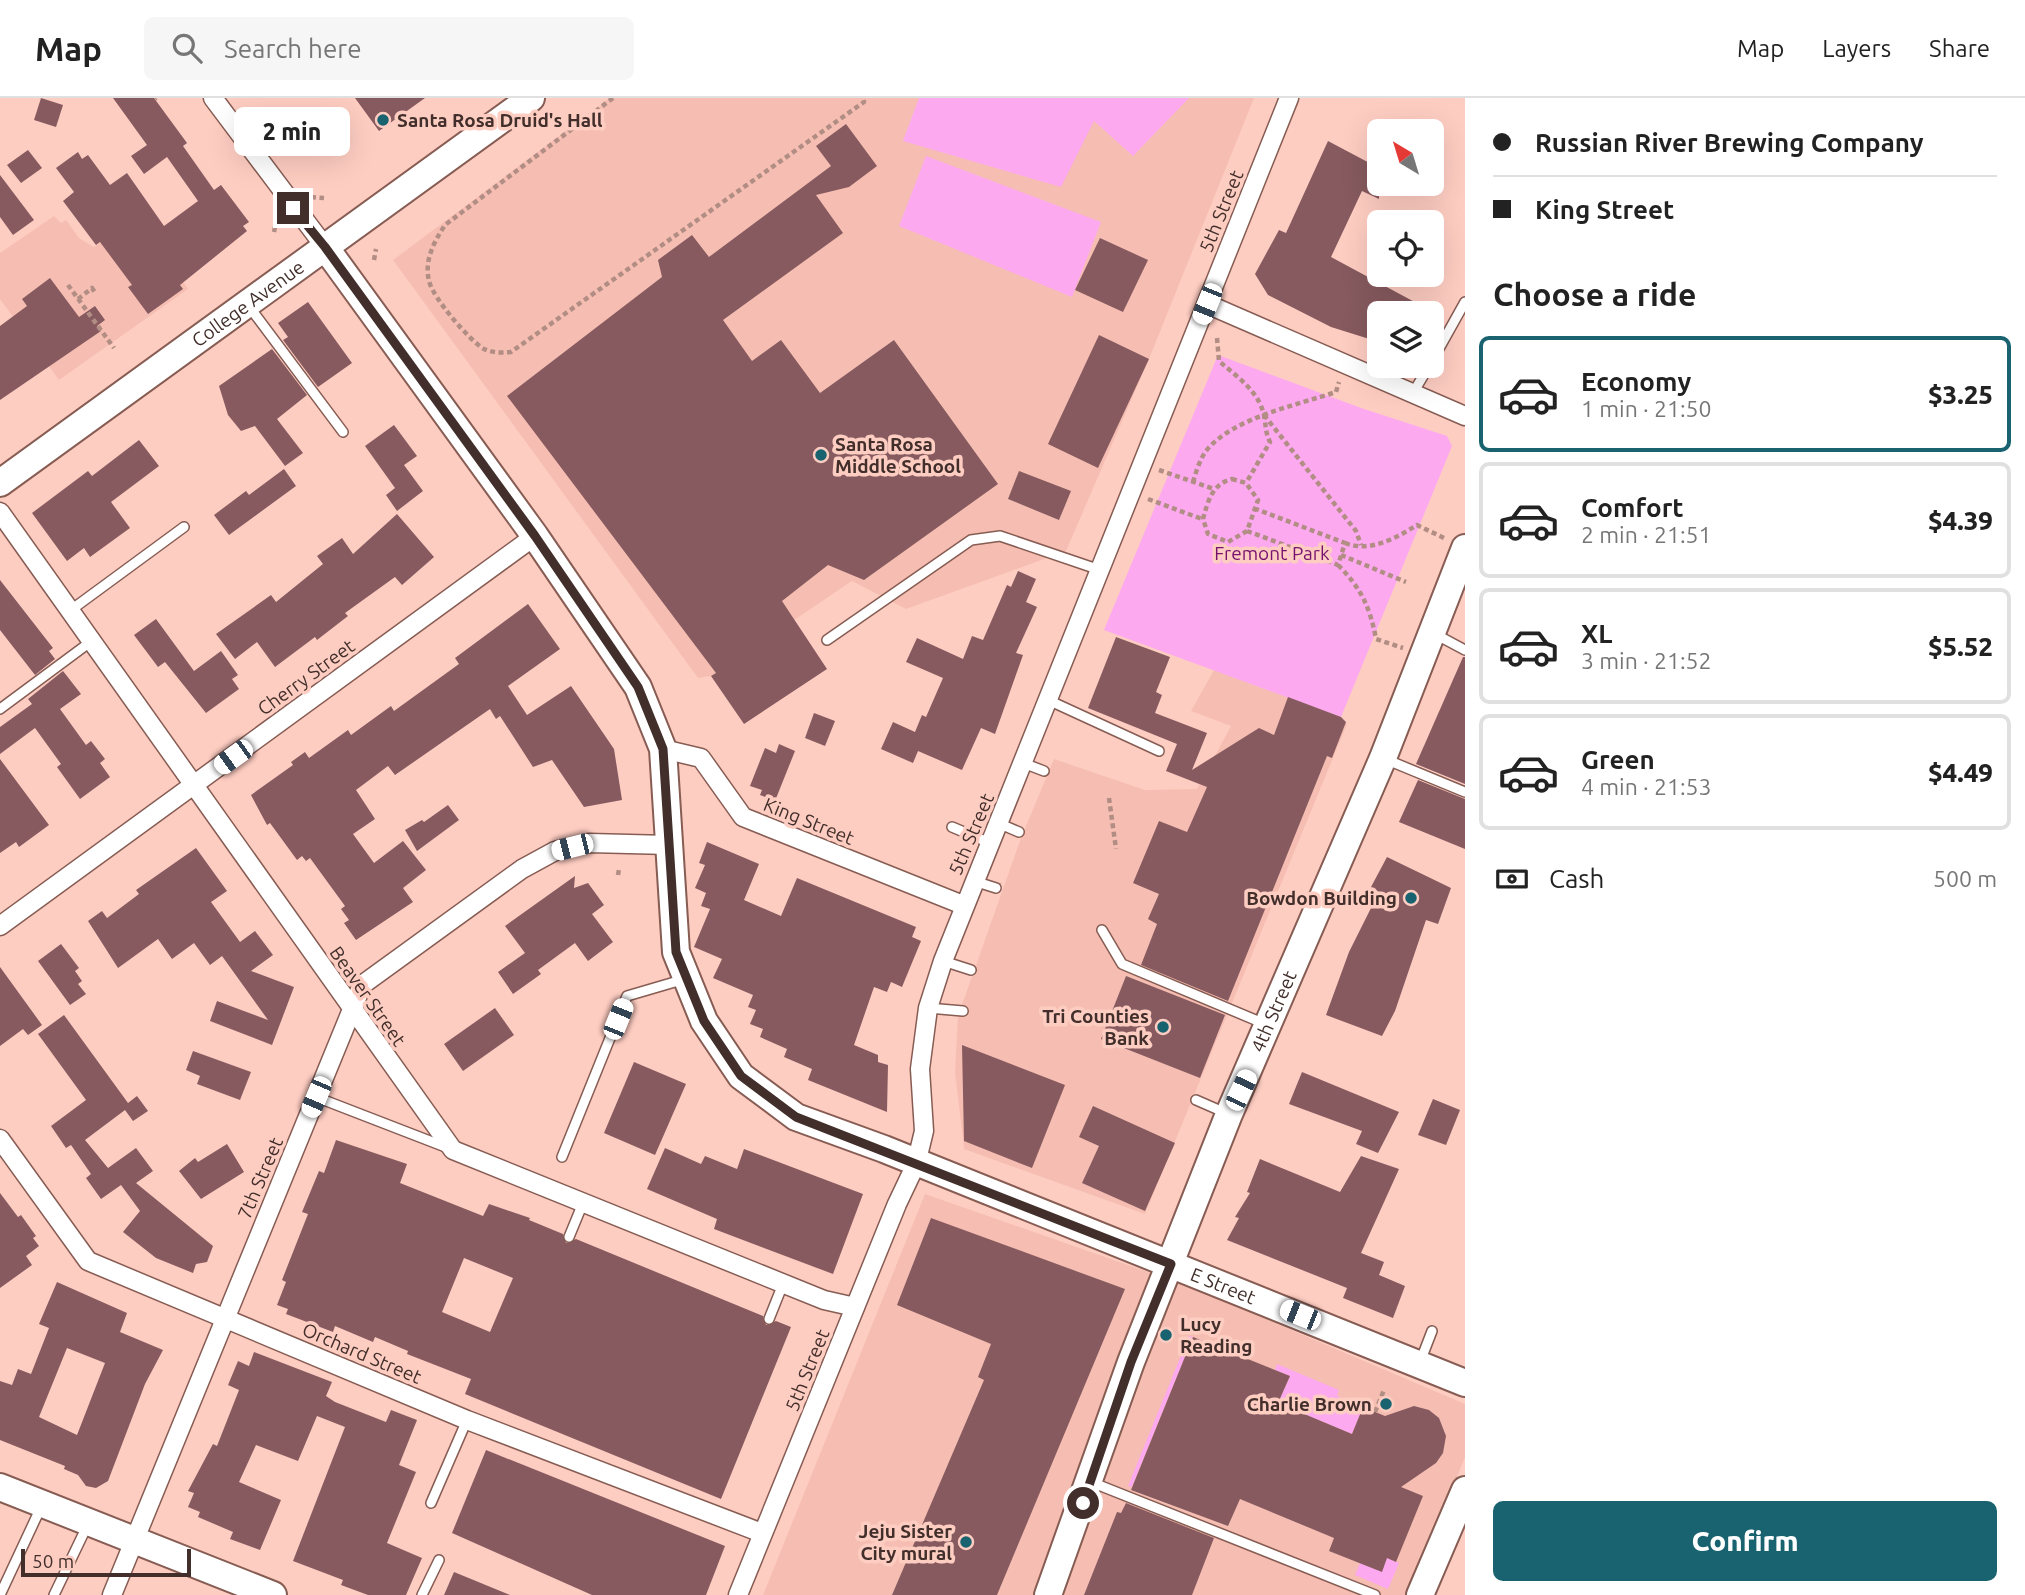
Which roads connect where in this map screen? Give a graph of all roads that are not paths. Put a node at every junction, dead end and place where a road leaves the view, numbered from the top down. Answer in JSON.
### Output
{"nodes":[{"id":1,"x":213,"y":98,"type":"edge"},
{"id":2,"x":531,"y":98,"type":"edge"},
{"id":3,"x":1289,"y":98,"type":"edge"},
{"id":4,"x":325,"y":247,"type":"junction"},
{"id":5,"x":1465,"y":302,"type":"edge"},
{"id":6,"x":247,"y":304,"type":"junction"},
{"id":7,"x":1207,"y":304,"type":"junction"},
{"id":8,"x":1444,"y":340,"type":"edge"},
{"id":9,"x":1422,"y":378,"type":"edge"},
{"id":10,"x":1413,"y":393,"type":"junction"},
{"id":11,"x":1465,"y":416,"type":"edge"},
{"id":12,"x":343,"y":432,"type":"dead end"},
{"id":13,"x":0,"y":483,"type":"edge"},
{"id":14,"x":0,"y":512,"type":"edge"},
{"id":15,"x":184,"y":527,"type":"dead end"},
{"id":16,"x":535,"y":536,"type":"junction"},
{"id":17,"x":1458,"y":545,"type":"edge"},
{"id":18,"x":1100,"y":570,"type":"junction"},
{"id":19,"x":71,"y":610,"type":"junction"},
{"id":20,"x":93,"y":640,"type":"junction"},
{"id":21,"x":827,"y":640,"type":"dead end"},
{"id":22,"x":1428,"y":645,"type":"junction"},
{"id":23,"x":1465,"y":650,"type":"edge"},
{"id":24,"x":1048,"y":700,"type":"junction"},
{"id":25,"x":0,"y":709,"type":"edge"},
{"id":26,"x":663,"y":749,"type":"junction"},
{"id":27,"x":1159,"y":751,"type":"dead end"},
{"id":28,"x":1383,"y":758,"type":"junction"},
{"id":29,"x":1023,"y":763,"type":"junction"},
{"id":30,"x":1044,"y":771,"type":"dead end"},
{"id":31,"x":194,"y":785,"type":"junction"},
{"id":32,"x":1465,"y":792,"type":"edge"},
{"id":33,"x":998,"y":823,"type":"junction"},
{"id":34,"x":952,"y":828,"type":"dead end"},
{"id":35,"x":1019,"y":832,"type":"dead end"},
{"id":36,"x":990,"y":843,"type":"junction"},
{"id":37,"x":669,"y":845,"type":"junction"},
{"id":38,"x":974,"y":881,"type":"junction"},
{"id":39,"x":996,"y":888,"type":"dead end"},
{"id":40,"x":963,"y":905,"type":"junction"},
{"id":41,"x":0,"y":926,"type":"edge"},
{"id":42,"x":1102,"y":930,"type":"dead end"},
{"id":43,"x":943,"y":961,"type":"junction"},
{"id":44,"x":971,"y":970,"type":"dead end"},
{"id":45,"x":687,"y":979,"type":"junction"},
{"id":46,"x":928,"y":1008,"type":"junction"},
{"id":47,"x":352,"y":1010,"type":"junction"},
{"id":48,"x":963,"y":1011,"type":"dead end"},
{"id":49,"x":1270,"y":1026,"type":"junction"},
{"id":50,"x":316,"y":1097,"type":"junction"},
{"id":51,"x":1196,"y":1100,"type":"dead end"},
{"id":52,"x":1229,"y":1114,"type":"junction"},
{"id":53,"x":0,"y":1139,"type":"edge"},
{"id":54,"x":453,"y":1150,"type":"junction"},
{"id":55,"x":562,"y":1157,"type":"dead end"},
{"id":56,"x":916,"y":1164,"type":"junction"},
{"id":57,"x":584,"y":1201,"type":"junction"},
{"id":58,"x":569,"y":1237,"type":"dead end"},
{"id":59,"x":1171,"y":1264,"type":"junction"},
{"id":60,"x":783,"y":1284,"type":"junction"},
{"id":61,"x":855,"y":1307,"type":"junction"},
{"id":62,"x":223,"y":1317,"type":"junction"},
{"id":63,"x":769,"y":1319,"type":"dead end"},
{"id":64,"x":1432,"y":1331,"type":"dead end"},
{"id":65,"x":1419,"y":1363,"type":"junction"},
{"id":66,"x":1465,"y":1383,"type":"edge"},
{"id":67,"x":467,"y":1420,"type":"junction"},
{"id":68,"x":1091,"y":1482,"type":"junction"},
{"id":69,"x":0,"y":1487,"type":"edge"},
{"id":70,"x":1465,"y":1490,"type":"edge"},
{"id":71,"x":43,"y":1503,"type":"junction"},
{"id":72,"x":431,"y":1503,"type":"dead end"},
{"id":73,"x":89,"y":1521,"type":"junction"},
{"id":74,"x":762,"y":1533,"type":"junction"},
{"id":75,"x":135,"y":1539,"type":"junction"},
{"id":76,"x":439,"y":1560,"type":"dead end"},
{"id":77,"x":0,"y":1595,"type":"edge"},
{"id":78,"x":54,"y":1595,"type":"edge"},
{"id":79,"x":112,"y":1595,"type":"edge"},
{"id":80,"x":273,"y":1595,"type":"edge"},
{"id":81,"x":422,"y":1595,"type":"edge"},
{"id":82,"x":738,"y":1595,"type":"edge"},
{"id":83,"x":1048,"y":1595,"type":"edge"},
{"id":84,"x":1375,"y":1595,"type":"edge"},
{"id":85,"x":1420,"y":1595,"type":"edge"}],
"edges":[{"from":1,"to":4,"type":"street"},
{"from":2,"to":4,"type":"street","name":"College Avenue"},
{"from":3,"to":7,"type":"street","name":"5th Street"},
{"from":4,"to":6,"type":"street","name":"College Avenue"},
{"from":4,"to":16,"type":"street","name":"E Street"},
{"from":5,"to":8,"type":"lane"},
{"from":6,"to":12,"type":"lane"},
{"from":6,"to":13,"type":"street","name":"College Avenue"},
{"from":7,"to":10,"type":"street"},
{"from":7,"to":18,"type":"street","name":"5th Street"},
{"from":9,"to":10,"type":"lane"},
{"from":10,"to":11,"type":"street"},
{"from":14,"to":19,"type":"street","name":"Beaver Street"},
{"from":15,"to":19,"type":"lane"},
{"from":16,"to":26,"type":"street","name":"E Street"},
{"from":16,"to":31,"type":"street","name":"Cherry Street"},
{"from":17,"to":22,"type":"street","name":"4th Street"},
{"from":18,"to":21,"type":"lane"},
{"from":18,"to":24,"type":"street","name":"5th Street"},
{"from":19,"to":20,"type":"street","name":"Beaver Street"},
{"from":20,"to":25,"type":"lane"},
{"from":20,"to":31,"type":"street","name":"Beaver Street"},
{"from":22,"to":23,"type":"lane"},
{"from":22,"to":28,"type":"street","name":"4th Street"},
{"from":24,"to":27,"type":"lane"},
{"from":24,"to":29,"type":"street","name":"5th Street"},
{"from":26,"to":37,"type":"street","name":"E Street"},
{"from":26,"to":40,"type":"street","name":"King Street"},
{"from":28,"to":32,"type":"lane"},
{"from":28,"to":49,"type":"street","name":"4th Street"},
{"from":29,"to":30,"type":"lane"},
{"from":29,"to":33,"type":"street","name":"5th Street"},
{"from":31,"to":41,"type":"street","name":"Cherry Street"},
{"from":31,"to":47,"type":"street","name":"Beaver Street"},
{"from":33,"to":35,"type":"lane"},
{"from":33,"to":36,"type":"street","name":"5th Street"},
{"from":34,"to":36,"type":"lane"},
{"from":36,"to":38,"type":"street","name":"5th Street"},
{"from":37,"to":45,"type":"street","name":"E Street"},
{"from":37,"to":47,"type":"street","name":"7th Street"},
{"from":38,"to":39,"type":"lane"},
{"from":38,"to":40,"type":"street","name":"5th Street"},
{"from":40,"to":43,"type":"street","name":"5th Street"},
{"from":42,"to":49,"type":"lane"},
{"from":43,"to":44,"type":"lane"},
{"from":43,"to":46,"type":"street","name":"5th Street"},
{"from":45,"to":55,"type":"lane"},
{"from":45,"to":56,"type":"street","name":"E Street"},
{"from":46,"to":48,"type":"lane"},
{"from":46,"to":56,"type":"street","name":"5th Street"},
{"from":47,"to":50,"type":"street","name":"7th Street"},
{"from":47,"to":54,"type":"street","name":"Beaver Street"},
{"from":49,"to":52,"type":"street","name":"4th Street"},
{"from":50,"to":54,"type":"lane"},
{"from":50,"to":62,"type":"street","name":"7th Street"},
{"from":51,"to":52,"type":"lane"},
{"from":52,"to":59,"type":"street","name":"4th Street"},
{"from":53,"to":62,"type":"street","name":"Orchard Street"},
{"from":54,"to":57,"type":"street"},
{"from":56,"to":59,"type":"street","name":"E Street"},
{"from":56,"to":61,"type":"street","name":"5th Street"},
{"from":57,"to":58,"type":"lane"},
{"from":57,"to":60,"type":"street"},
{"from":59,"to":65,"type":"street","name":"E Street"},
{"from":59,"to":68,"type":"street","name":"4th Street"},
{"from":60,"to":61,"type":"street"},
{"from":60,"to":63,"type":"lane"},
{"from":61,"to":74,"type":"street","name":"5th Street"},
{"from":62,"to":67,"type":"street","name":"Orchard Street"},
{"from":62,"to":75,"type":"street","name":"7th Street"},
{"from":64,"to":65,"type":"lane"},
{"from":65,"to":66,"type":"street","name":"E Street"},
{"from":67,"to":72,"type":"lane"},
{"from":67,"to":74,"type":"street","name":"Orchard Street"},
{"from":68,"to":83,"type":"street","name":"4th Street"},
{"from":68,"to":84,"type":"lane"},
{"from":69,"to":71,"type":"street"},
{"from":70,"to":85,"type":"street"},
{"from":71,"to":73,"type":"street"},
{"from":71,"to":77,"type":"lane"},
{"from":73,"to":75,"type":"street"},
{"from":73,"to":78,"type":"lane"},
{"from":74,"to":82,"type":"street","name":"5th Street"},
{"from":75,"to":79,"type":"street","name":"7th Street"},
{"from":75,"to":80,"type":"street"},
{"from":76,"to":81,"type":"lane"}]}
